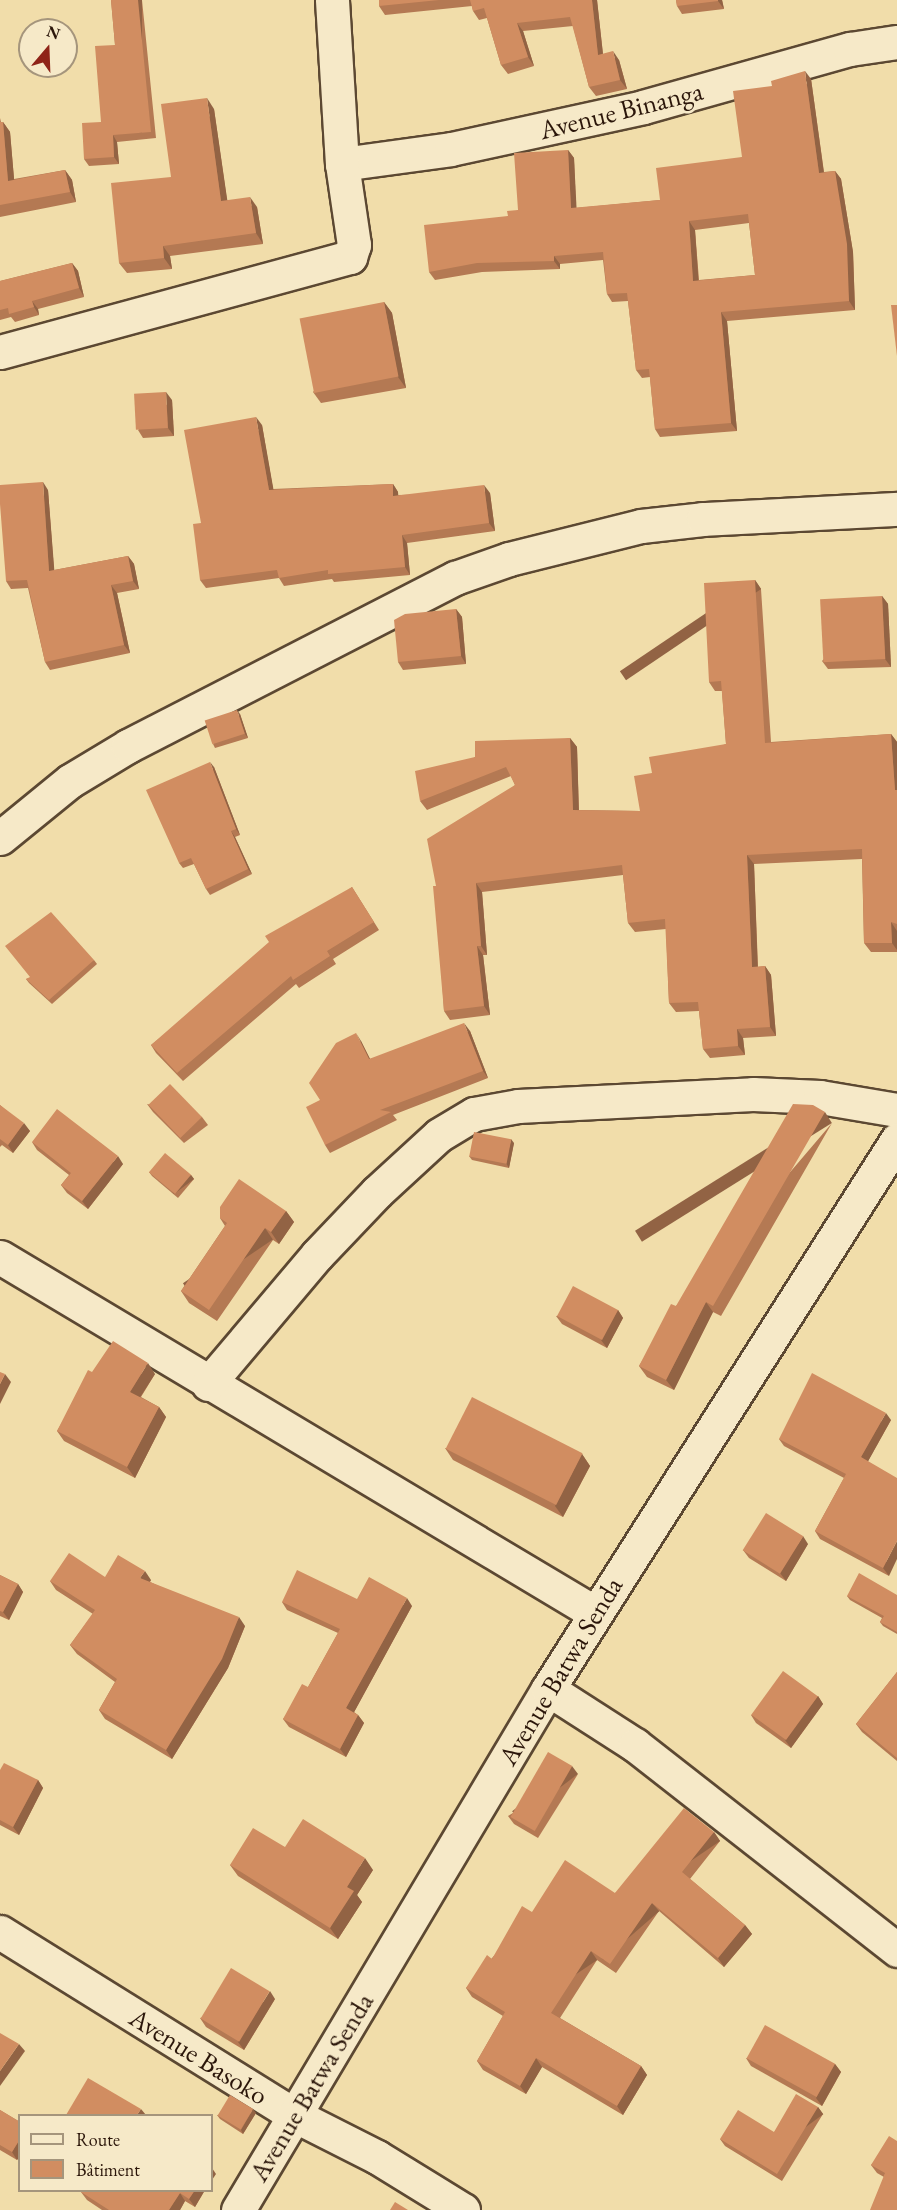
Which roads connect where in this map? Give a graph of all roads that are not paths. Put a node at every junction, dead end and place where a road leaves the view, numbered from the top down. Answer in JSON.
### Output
{"nodes":[{"id":1,"x":332,"y":0,"type":"edge"},
{"id":2,"x":897,"y":42,"type":"edge"},
{"id":3,"x":342,"y":165,"type":"junction"},
{"id":4,"x":0,"y":352,"type":"edge"},
{"id":5,"x":897,"y":509,"type":"edge"},
{"id":6,"x":0,"y":838,"type":"edge"},
{"id":7,"x":897,"y":1110,"type":"edge"},
{"id":8,"x":897,"y":1140,"type":"edge"},
{"id":9,"x":0,"y":1257,"type":"edge"},
{"id":10,"x":208,"y":1384,"type":"junction"},
{"id":11,"x":595,"y":1612,"type":"junction"},
{"id":12,"x":548,"y":1689,"type":"junction"},
{"id":13,"x":0,"y":1932,"type":"edge"},
{"id":14,"x":896,"y":1948,"type":"edge"},
{"id":15,"x":294,"y":2115,"type":"junction"},
{"id":16,"x":238,"y":2210,"type":"edge"},
{"id":17,"x":463,"y":2210,"type":"edge"}],
"edges":[{"from":1,"to":3,"type":"street"},
{"from":2,"to":3,"type":"street","name":"Avenue Binanga"},
{"from":3,"to":4,"type":"street"},
{"from":5,"to":6,"type":"street"},
{"from":7,"to":10,"type":"street"},
{"from":8,"to":11,"type":"street","name":"Avenue Batwa Senda"},
{"from":9,"to":10,"type":"street"},
{"from":10,"to":11,"type":"street"},
{"from":11,"to":12,"type":"street","name":"Avenue Batwa Senda"},
{"from":12,"to":14,"type":"street"},
{"from":12,"to":15,"type":"street","name":"Avenue Batwa Senda"},
{"from":13,"to":15,"type":"street","name":"Avenue Basoko"},
{"from":15,"to":16,"type":"street","name":"Avenue Batwa Senda"},
{"from":15,"to":17,"type":"street","name":"Avenue Basoko"}]}
